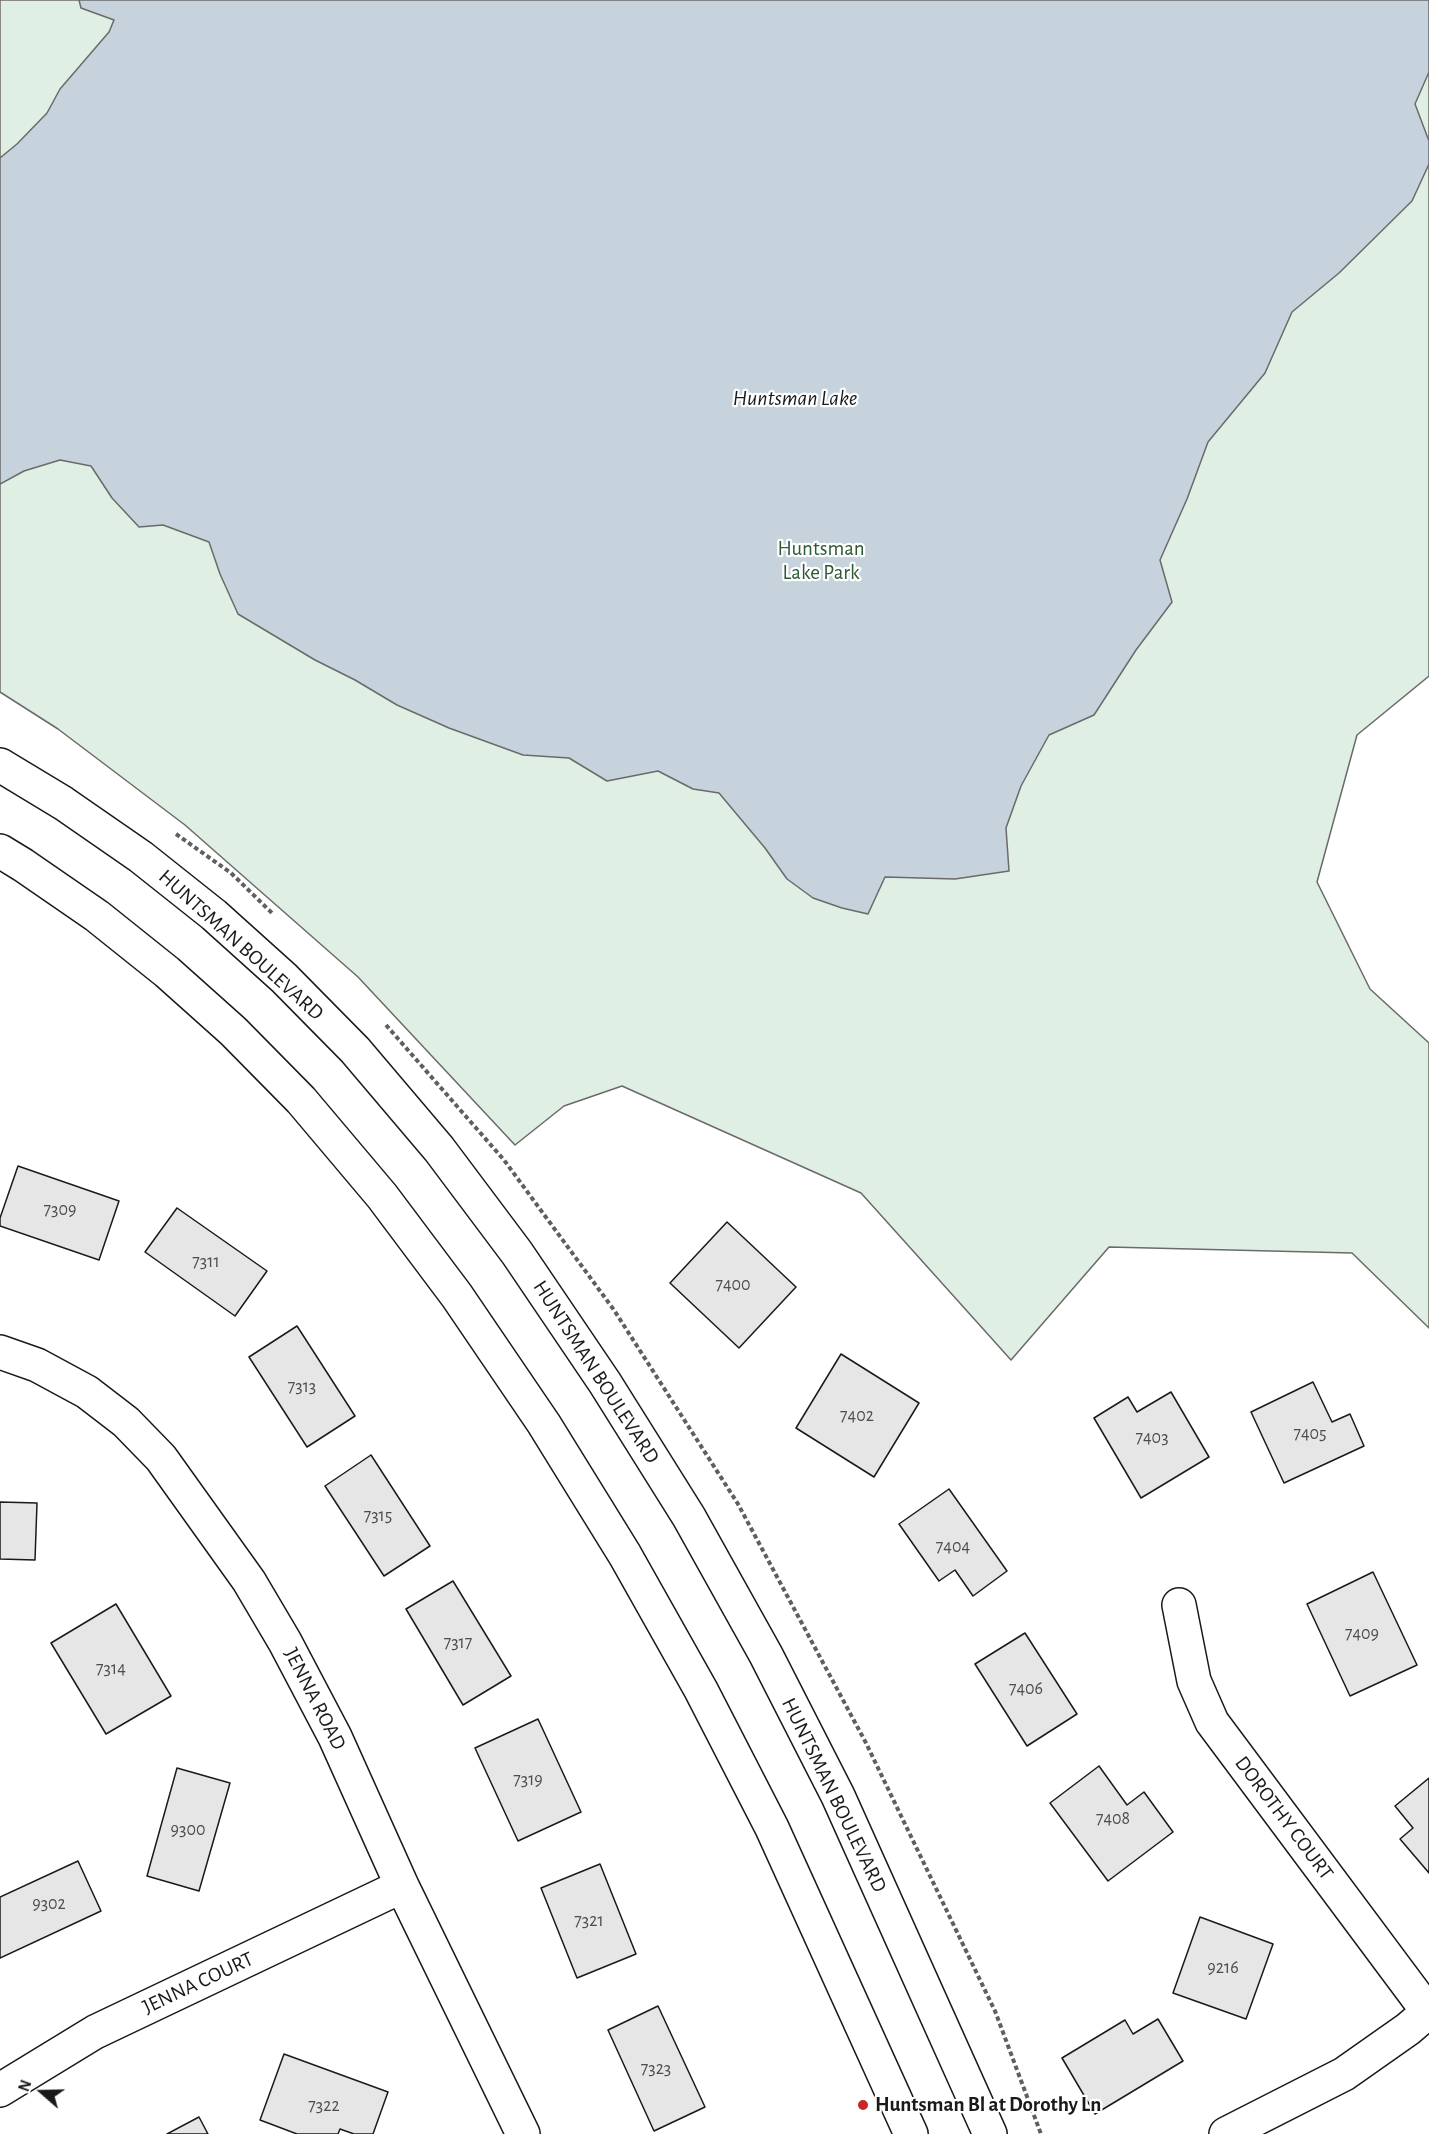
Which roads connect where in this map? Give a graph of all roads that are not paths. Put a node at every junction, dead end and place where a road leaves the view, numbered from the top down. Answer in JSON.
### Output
{"nodes":[{"id":1,"x":0,"y":765,"type":"edge"},
{"id":2,"x":0,"y":851,"type":"edge"},
{"id":3,"x":0,"y":1352,"type":"edge"},
{"id":4,"x":1179,"y":1605,"type":"dead end"},
{"id":5,"x":402,"y":1886,"type":"junction"},
{"id":6,"x":1429,"y":2012,"type":"edge"},
{"id":7,"x":0,"y":2090,"type":"edge"},
{"id":8,"x":523,"y":2134,"type":"edge"},
{"id":9,"x":911,"y":2134,"type":"edge"},
{"id":10,"x":990,"y":2134,"type":"edge"},
{"id":11,"x":1226,"y":2134,"type":"edge"}],
"edges":[{"from":1,"to":10,"type":"street","name":"HUNTSMAN BOULEVARD"},
{"from":2,"to":9,"type":"street"},
{"from":3,"to":5,"type":"street","name":"JENNA ROAD"},
{"from":4,"to":6,"type":"street","name":"DOROTHY COURT"},
{"from":5,"to":7,"type":"street","name":"JENNA COURT"},
{"from":5,"to":8,"type":"street","name":"JENNA ROAD"},
{"from":6,"to":11,"type":"street"}]}
